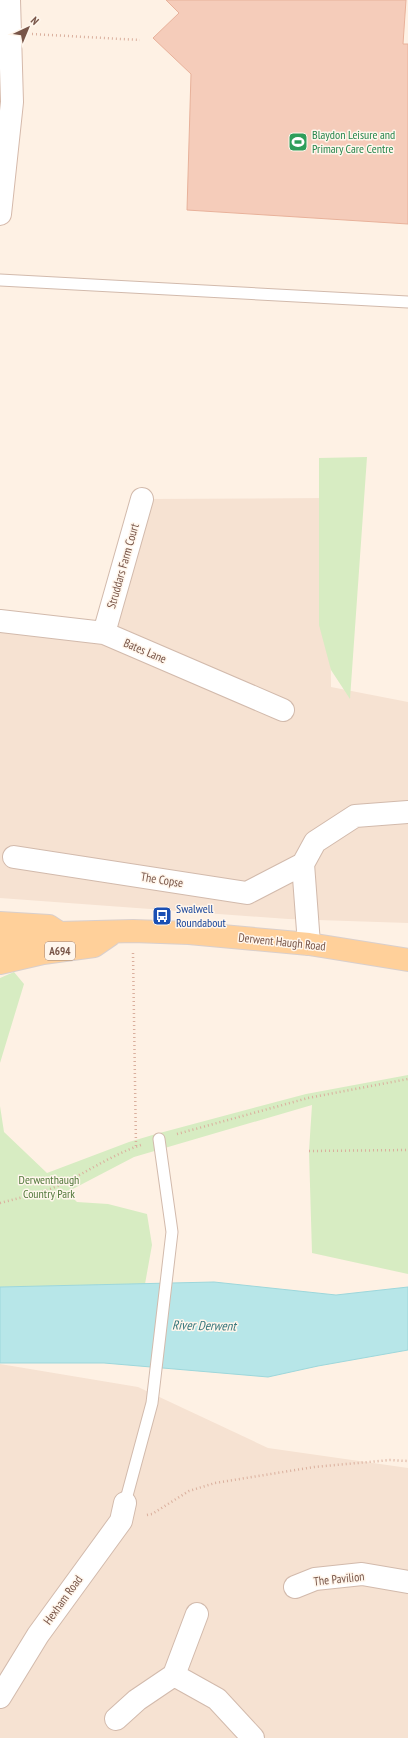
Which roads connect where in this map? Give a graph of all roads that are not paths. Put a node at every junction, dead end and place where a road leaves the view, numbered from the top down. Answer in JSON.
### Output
{"nodes":[{"id":1,"x":9,"y":0,"type":"edge"},
{"id":2,"x":0,"y":214,"type":"edge"},
{"id":3,"x":0,"y":280,"type":"edge"},
{"id":4,"x":408,"y":302,"type":"edge"},
{"id":5,"x":142,"y":499,"type":"dead end"},
{"id":6,"x":0,"y":621,"type":"edge"},
{"id":7,"x":104,"y":633,"type":"junction"},
{"id":8,"x":283,"y":710,"type":"dead end"},
{"id":9,"x":408,"y":812,"type":"edge"},
{"id":10,"x":14,"y":857,"type":"dead end"},
{"id":11,"x":303,"y":864,"type":"junction"},
{"id":12,"x":0,"y":923,"type":"edge"},
{"id":13,"x":124,"y":931,"type":"junction"},
{"id":14,"x":60,"y":933,"type":"junction"},
{"id":15,"x":309,"y":944,"type":"junction"},
{"id":16,"x":0,"y":945,"type":"edge"},
{"id":17,"x":408,"y":960,"type":"edge"},
{"id":18,"x":0,"y":963,"type":"edge"},
{"id":19,"x":159,"y":1139,"type":"road end"},
{"id":20,"x":123,"y":1512,"type":"joint"},
{"id":21,"x":408,"y":1582,"type":"edge"},
{"id":22,"x":295,"y":1587,"type":"dead end"},
{"id":23,"x":197,"y":1614,"type":"dead end"},
{"id":24,"x":174,"y":1675,"type":"junction"},
{"id":25,"x":0,"y":1697,"type":"edge"},
{"id":26,"x":116,"y":1719,"type":"dead end"},
{"id":27,"x":253,"y":1738,"type":"edge"}],
"edges":[{"from":1,"to":2,"type":"street"},
{"from":3,"to":4,"type":"lane"},
{"from":5,"to":7,"type":"street","name":"Struddars Farm Court"},
{"from":6,"to":7,"type":"street","name":"Bates Lane"},
{"from":7,"to":8,"type":"street","name":"Bates Lane"},
{"from":9,"to":11,"type":"street"},
{"from":10,"to":11,"type":"street","name":"The Copse"},
{"from":11,"to":15,"type":"street"},
{"from":12,"to":14,"type":"main road","name":"Derwent Haugh Road","number":"A694"},
{"from":13,"to":14,"type":"main road","name":"Derwent Haugh Road","number":"A694"},
{"from":13,"to":15,"type":"main road","name":"Derwent Haugh Road","number":"A694"},
{"from":13,"to":18,"type":"main road","number":"A694"},
{"from":14,"to":16,"type":"main road","name":"Derwent Haugh Road","number":"A694"},
{"from":15,"to":17,"type":"main road","name":"Derwent Haugh Road","number":"A694"},
{"from":19,"to":20,"type":"lane"},
{"from":20,"to":25,"type":"street","name":"Hexham Road"},
{"from":21,"to":22,"type":"street","name":"The Pavilion"},
{"from":23,"to":24,"type":"street"},
{"from":24,"to":26,"type":"street"},
{"from":24,"to":27,"type":"street"}]}
